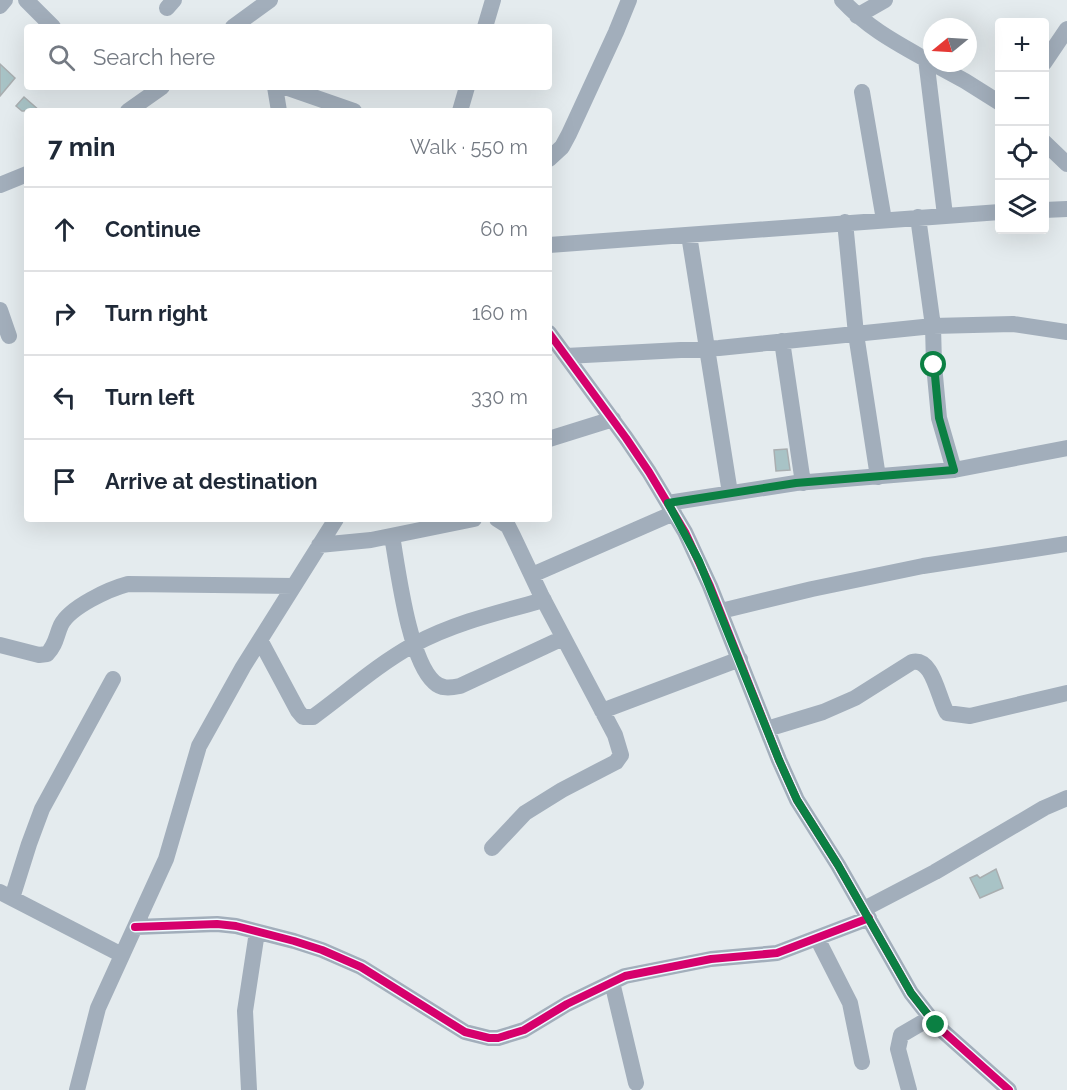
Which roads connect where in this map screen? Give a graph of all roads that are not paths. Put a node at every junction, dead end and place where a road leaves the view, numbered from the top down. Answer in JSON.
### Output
{"nodes":[{"id":1,"x":5,"y":0,"type":"edge"},
{"id":2,"x":26,"y":0,"type":"edge"},
{"id":3,"x":270,"y":0,"type":"edge"},
{"id":4,"x":493,"y":0,"type":"edge"},
{"id":5,"x":629,"y":0,"type":"edge"},
{"id":6,"x":842,"y":0,"type":"edge"},
{"id":7,"x":885,"y":0,"type":"edge"},
{"id":8,"x":0,"y":6,"type":"edge"},
{"id":9,"x":857,"y":16,"type":"junction"},
{"id":10,"x":50,"y":24,"type":"edge"},
{"id":11,"x":237,"y":24,"type":"edge"},
{"id":12,"x":486,"y":24,"type":"edge"},
{"id":13,"x":1067,"y":29,"type":"edge"},
{"id":14,"x":1049,"y":56,"type":"edge"},
{"id":15,"x":923,"y":58,"type":"edge"},
{"id":16,"x":931,"y":72,"type":"edge"},
{"id":17,"x":949,"y":72,"type":"edge"},
{"id":18,"x":158,"y":90,"type":"edge"},
{"id":19,"x":276,"y":90,"type":"edge"},
{"id":20,"x":294,"y":90,"type":"edge"},
{"id":21,"x":466,"y":90,"type":"edge"},
{"id":22,"x":862,"y":92,"type":"dead end"},
{"id":23,"x":995,"y":100,"type":"edge"},
{"id":24,"x":132,"y":108,"type":"edge"},
{"id":25,"x":278,"y":108,"type":"edge"},
{"id":26,"x":345,"y":108,"type":"edge"},
{"id":27,"x":461,"y":108,"type":"edge"},
{"id":28,"x":1049,"y":147,"type":"edge"},
{"id":29,"x":552,"y":156,"type":"edge"},
{"id":30,"x":1067,"y":164,"type":"edge"},
{"id":31,"x":24,"y":175,"type":"edge"},
{"id":32,"x":0,"y":185,"type":"edge"},
{"id":33,"x":1067,"y":209,"type":"edge"},
{"id":34,"x":1049,"y":210,"type":"edge"},
{"id":35,"x":995,"y":212,"type":"edge"},
{"id":36,"x":945,"y":215,"type":"junction"},
{"id":37,"x":918,"y":217,"type":"junction"},
{"id":38,"x":884,"y":219,"type":"junction"},
{"id":39,"x":845,"y":222,"type":"junction"},
{"id":40,"x":689,"y":235,"type":"junction"},
{"id":41,"x":552,"y":245,"type":"edge"},
{"id":42,"x":0,"y":310,"type":"edge"},
{"id":43,"x":933,"y":326,"type":"junction"},
{"id":44,"x":1067,"y":332,"type":"edge"},
{"id":45,"x":856,"y":334,"type":"junction"},
{"id":46,"x":9,"y":336,"type":"dead end"},
{"id":47,"x":552,"y":337,"type":"edge"},
{"id":48,"x":782,"y":341,"type":"junction"},
{"id":49,"x":707,"y":348,"type":"junction"},
{"id":50,"x":566,"y":356,"type":"junction"},
{"id":51,"x":613,"y":419,"type":"junction"},
{"id":52,"x":552,"y":438,"type":"edge"},
{"id":53,"x":1067,"y":448,"type":"edge"},
{"id":54,"x":954,"y":470,"type":"junction"},
{"id":55,"x":878,"y":477,"type":"junction"},
{"id":56,"x":803,"y":483,"type":"junction"},
{"id":57,"x":730,"y":493,"type":"junction"},
{"id":58,"x":671,"y":508,"type":"junction"},
{"id":59,"x":334,"y":522,"type":"edge"},
{"id":60,"x":460,"y":522,"type":"edge"},
{"id":61,"x":502,"y":522,"type":"edge"},
{"id":62,"x":392,"y":536,"type":"junction"},
{"id":63,"x":1067,"y":544,"type":"edge"},
{"id":64,"x":319,"y":545,"type":"junction"},
{"id":65,"x":532,"y":575,"type":"junction"},
{"id":66,"x":293,"y":586,"type":"junction"},
{"id":67,"x":544,"y":600,"type":"junction"},
{"id":68,"x":720,"y":611,"type":"junction"},
{"id":69,"x":563,"y":638,"type":"junction"},
{"id":70,"x":260,"y":640,"type":"junction"},
{"id":71,"x":0,"y":645,"type":"edge"},
{"id":72,"x":413,"y":645,"type":"junction"},
{"id":73,"x":740,"y":659,"type":"junction"},
{"id":74,"x":113,"y":679,"type":"dead end"},
{"id":75,"x":1067,"y":693,"type":"edge"},
{"id":76,"x":602,"y":711,"type":"junction"},
{"id":77,"x":767,"y":729,"type":"junction"},
{"id":78,"x":1067,"y":798,"type":"edge"},
{"id":79,"x":492,"y":848,"type":"dead end"},
{"id":80,"x":6,"y":895,"type":"edge"},
{"id":81,"x":867,"y":914,"type":"junction"},
{"id":82,"x":135,"y":927,"type":"junction"},
{"id":83,"x":257,"y":932,"type":"junction"},
{"id":84,"x":817,"y":938,"type":"junction"},
{"id":85,"x":122,"y":955,"type":"junction"},
{"id":86,"x":612,"y":982,"type":"junction"},
{"id":87,"x":930,"y":1018,"type":"junction"},
{"id":88,"x":862,"y":1062,"type":"dead end"},
{"id":89,"x":636,"y":1083,"type":"dead end"},
{"id":90,"x":77,"y":1090,"type":"edge"},
{"id":91,"x":249,"y":1090,"type":"edge"},
{"id":92,"x":909,"y":1090,"type":"edge"},
{"id":93,"x":1009,"y":1090,"type":"edge"}],
"edges":[{"from":1,"to":8,"type":"street"},
{"from":2,"to":10,"type":"street"},
{"from":3,"to":11,"type":"street"},
{"from":4,"to":12,"type":"street"},
{"from":5,"to":29,"type":"street"},
{"from":6,"to":9,"type":"street"},
{"from":7,"to":9,"type":"street"},
{"from":9,"to":15,"type":"street"},
{"from":13,"to":14,"type":"street"},
{"from":16,"to":36,"type":"street"},
{"from":17,"to":23,"type":"street"},
{"from":18,"to":24,"type":"street"},
{"from":19,"to":25,"type":"street"},
{"from":20,"to":26,"type":"street"},
{"from":21,"to":27,"type":"street"},
{"from":22,"to":38,"type":"street"},
{"from":28,"to":30,"type":"street"},
{"from":31,"to":32,"type":"street"},
{"from":33,"to":34,"type":"street"},
{"from":35,"to":36,"type":"street"},
{"from":36,"to":37,"type":"street"},
{"from":37,"to":38,"type":"street"},
{"from":37,"to":43,"type":"street"},
{"from":38,"to":39,"type":"street"},
{"from":39,"to":40,"type":"street"},
{"from":39,"to":45,"type":"street"},
{"from":40,"to":41,"type":"street"},
{"from":40,"to":49,"type":"street"},
{"from":42,"to":46,"type":"street"},
{"from":43,"to":44,"type":"street"},
{"from":43,"to":45,"type":"street"},
{"from":43,"to":54,"type":"street"},
{"from":45,"to":48,"type":"street"},
{"from":45,"to":55,"type":"street"},
{"from":47,"to":50,"type":"street"},
{"from":48,"to":49,"type":"street"},
{"from":48,"to":56,"type":"street"},
{"from":49,"to":50,"type":"street"},
{"from":49,"to":57,"type":"street"},
{"from":50,"to":51,"type":"street"},
{"from":51,"to":52,"type":"street"},
{"from":51,"to":58,"type":"street"},
{"from":53,"to":54,"type":"street"},
{"from":54,"to":55,"type":"street"},
{"from":55,"to":56,"type":"street"},
{"from":56,"to":57,"type":"street"},
{"from":57,"to":58,"type":"street"},
{"from":58,"to":65,"type":"street"},
{"from":58,"to":68,"type":"street"},
{"from":59,"to":64,"type":"street"},
{"from":60,"to":62,"type":"street"},
{"from":61,"to":65,"type":"street"},
{"from":62,"to":64,"type":"street"},
{"from":62,"to":72,"type":"street"},
{"from":63,"to":68,"type":"street"},
{"from":64,"to":66,"type":"street"},
{"from":65,"to":67,"type":"street"},
{"from":66,"to":70,"type":"street"},
{"from":66,"to":71,"type":"street"},
{"from":67,"to":69,"type":"street"},
{"from":67,"to":72,"type":"street"},
{"from":68,"to":73,"type":"street"},
{"from":69,"to":72,"type":"street"},
{"from":69,"to":76,"type":"street"},
{"from":70,"to":72,"type":"street"},
{"from":70,"to":82,"type":"street"},
{"from":73,"to":76,"type":"street"},
{"from":73,"to":77,"type":"street"},
{"from":74,"to":80,"type":"street"},
{"from":75,"to":77,"type":"street"},
{"from":76,"to":79,"type":"street"},
{"from":77,"to":81,"type":"street"},
{"from":78,"to":81,"type":"street"},
{"from":80,"to":85,"type":"street"},
{"from":81,"to":84,"type":"street"},
{"from":81,"to":87,"type":"street"},
{"from":82,"to":83,"type":"street"},
{"from":82,"to":85,"type":"street"},
{"from":83,"to":86,"type":"street"},
{"from":83,"to":91,"type":"street"},
{"from":84,"to":86,"type":"street"},
{"from":84,"to":88,"type":"street"},
{"from":85,"to":90,"type":"street"},
{"from":86,"to":89,"type":"street"},
{"from":87,"to":92,"type":"street"},
{"from":87,"to":93,"type":"street"}]}
